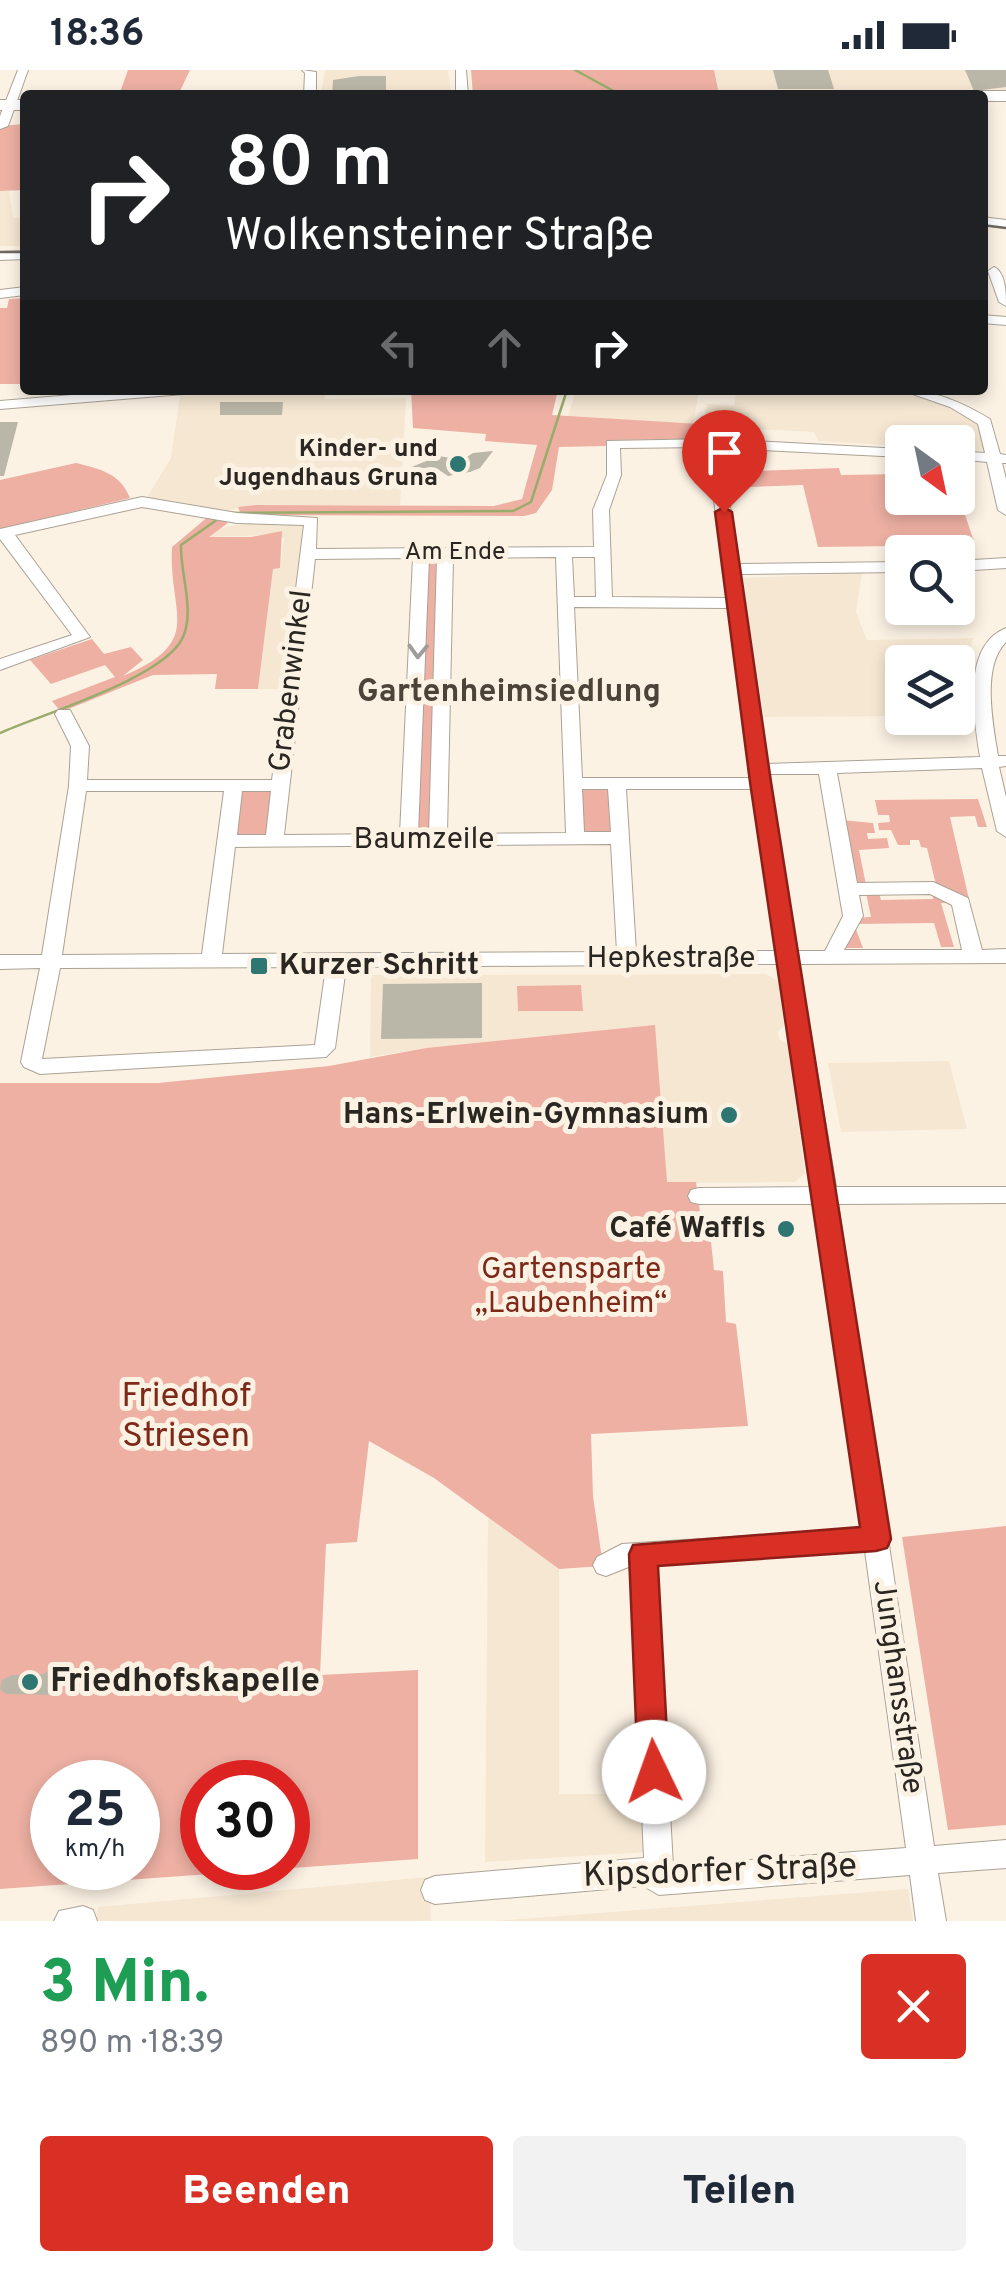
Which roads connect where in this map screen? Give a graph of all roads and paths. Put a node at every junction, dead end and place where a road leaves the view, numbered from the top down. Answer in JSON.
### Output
{"nodes":[{"id":1,"x":23,"y":70,"type":"edge"},
{"id":2,"x":12,"y":105,"type":"edge"},
{"id":3,"x":2,"y":126,"type":"edge"},
{"id":4,"x":994,"y":272,"type":"edge"},
{"id":5,"x":1006,"y":300,"type":"edge"},
{"id":6,"x":56,"y":395,"type":"edge"},
{"id":7,"x":924,"y":395,"type":"edge"},
{"id":8,"x":0,"y":405,"type":"edge"},
{"id":9,"x":714,"y":444,"type":"junction"},
{"id":10,"x":885,"y":451,"type":"edge"},
{"id":11,"x":975,"y":457,"type":"edge"},
{"id":12,"x":1001,"y":459,"type":"edge"},
{"id":13,"x":1006,"y":510,"type":"edge"},
{"id":14,"x":2,"y":533,"type":"edge"},
{"id":15,"x":564,"y":552,"type":"junction"},
{"id":16,"x":602,"y":552,"type":"junction"},
{"id":17,"x":421,"y":553,"type":"junction"},
{"id":18,"x":445,"y":553,"type":"junction"},
{"id":19,"x":307,"y":554,"type":"junction"},
{"id":20,"x":1006,"y":563,"type":"edge"},
{"id":21,"x":975,"y":565,"type":"edge"},
{"id":22,"x":885,"y":567,"type":"edge"},
{"id":23,"x":731,"y":569,"type":"junction"},
{"id":24,"x":567,"y":602,"type":"junction"},
{"id":25,"x":604,"y":602,"type":"junction"},
{"id":26,"x":736,"y":603,"type":"junction"},
{"id":27,"x":1006,"y":634,"type":"edge"},
{"id":28,"x":0,"y":665,"type":"edge"},
{"id":29,"x":64,"y":714,"type":"dead end"},
{"id":30,"x":997,"y":762,"type":"edge"},
{"id":31,"x":827,"y":768,"type":"junction"},
{"id":32,"x":760,"y":776,"type":"junction"},
{"id":33,"x":617,"y":783,"type":"junction"},
{"id":34,"x":574,"y":784,"type":"junction"},
{"id":35,"x":234,"y":785,"type":"junction"},
{"id":36,"x":280,"y":785,"type":"junction"},
{"id":37,"x":78,"y":786,"type":"junction"},
{"id":38,"x":1006,"y":831,"type":"edge"},
{"id":39,"x":620,"y":838,"type":"junction"},
{"id":40,"x":574,"y":839,"type":"junction"},
{"id":41,"x":409,"y":840,"type":"junction"},
{"id":42,"x":438,"y":840,"type":"junction"},
{"id":43,"x":227,"y":841,"type":"junction"},
{"id":44,"x":274,"y":841,"type":"junction"},
{"id":45,"x":849,"y":889,"type":"junction"},
{"id":46,"x":1006,"y":956,"type":"edge"},
{"id":47,"x":974,"y":957,"type":"junction"},
{"id":48,"x":836,"y":958,"type":"junction"},
{"id":49,"x":790,"y":959,"type":"junction"},
{"id":50,"x":627,"y":960,"type":"junction"},
{"id":51,"x":337,"y":961,"type":"junction"},
{"id":52,"x":0,"y":962,"type":"edge"},
{"id":53,"x":52,"y":962,"type":"junction"},
{"id":54,"x":211,"y":962,"type":"junction"},
{"id":55,"x":1006,"y":1195,"type":"edge"},
{"id":56,"x":699,"y":1196,"type":"dead end"},
{"id":57,"x":826,"y":1196,"type":"junction"},
{"id":58,"x":876,"y":1539,"type":"junction"},
{"id":59,"x":643,"y":1554,"type":"junction"},
{"id":60,"x":606,"y":1565,"type":"dead end"},
{"id":61,"x":1006,"y":1854,"type":"edge"},
{"id":62,"x":921,"y":1863,"type":"junction"},
{"id":63,"x":659,"y":1880,"type":"junction"},
{"id":64,"x":435,"y":1890,"type":"dead end"},
{"id":65,"x":83,"y":1920,"type":"edge"},
{"id":66,"x":69,"y":1921,"type":"edge"},
{"id":67,"x":931,"y":1921,"type":"edge"}],
"edges":[{"from":1,"to":2,"type":"street"},
{"from":2,"to":3,"type":"street"},
{"from":4,"to":5,"type":"street"},
{"from":6,"to":8,"type":"street"},
{"from":7,"to":12,"type":"street"},
{"from":9,"to":10,"type":"street"},
{"from":9,"to":16,"type":"street"},
{"from":9,"to":23,"type":"street","name":"Junghansstraße"},
{"from":11,"to":12,"type":"street"},
{"from":12,"to":13,"type":"street"},
{"from":14,"to":19,"type":"street","name":"Grabenwinkel"},
{"from":14,"to":28,"type":"street"},
{"from":15,"to":16,"type":"street","name":"Am Ende"},
{"from":15,"to":18,"type":"street","name":"Am Ende"},
{"from":15,"to":24,"type":"street"},
{"from":16,"to":25,"type":"street"},
{"from":17,"to":18,"type":"street","name":"Am Ende"},
{"from":17,"to":19,"type":"street","name":"Am Ende"},
{"from":17,"to":41,"type":"street","one_way":true},
{"from":18,"to":42,"type":"street"},
{"from":19,"to":36,"type":"street","name":"Grabenwinkel"},
{"from":20,"to":21,"type":"street"},
{"from":22,"to":23,"type":"street"},
{"from":23,"to":26,"type":"street","name":"Junghansstraße"},
{"from":24,"to":25,"type":"street"},
{"from":24,"to":34,"type":"street"},
{"from":25,"to":26,"type":"street"},
{"from":26,"to":32,"type":"street","name":"Junghansstraße"},
{"from":27,"to":30,"type":"street"},
{"from":29,"to":37,"type":"street"},
{"from":30,"to":31,"type":"street"},
{"from":30,"to":38,"type":"street"},
{"from":31,"to":32,"type":"street"},
{"from":31,"to":45,"type":"street"},
{"from":32,"to":33,"type":"street"},
{"from":32,"to":49,"type":"street","name":"Junghansstraße"},
{"from":33,"to":34,"type":"street"},
{"from":33,"to":39,"type":"street"},
{"from":34,"to":40,"type":"street"},
{"from":35,"to":36,"type":"street"},
{"from":35,"to":37,"type":"street"},
{"from":35,"to":43,"type":"street"},
{"from":36,"to":44,"type":"street","name":"Grabenwinkel"},
{"from":37,"to":53,"type":"street"},
{"from":39,"to":40,"type":"street","name":"Baumzeile"},
{"from":39,"to":50,"type":"street"},
{"from":40,"to":42,"type":"street","name":"Baumzeile"},
{"from":41,"to":42,"type":"street","name":"Baumzeile"},
{"from":41,"to":44,"type":"street","name":"Baumzeile"},
{"from":43,"to":44,"type":"street","name":"Baumzeile"},
{"from":43,"to":54,"type":"street"},
{"from":45,"to":47,"type":"street"},
{"from":45,"to":48,"type":"street"},
{"from":46,"to":47,"type":"street","name":"Hepkestraße"},
{"from":47,"to":48,"type":"street","name":"Hepkestraße"},
{"from":48,"to":49,"type":"street","name":"Hepkestraße"},
{"from":49,"to":50,"type":"street","name":"Hepkestraße"},
{"from":49,"to":57,"type":"street","name":"Junghansstraße"},
{"from":50,"to":51,"type":"street","name":"Hepkestraße"},
{"from":51,"to":53,"type":"street"},
{"from":51,"to":54,"type":"street","name":"Hepkestraße"},
{"from":52,"to":53,"type":"street","name":"Hepkestraße"},
{"from":53,"to":54,"type":"street","name":"Hepkestraße"},
{"from":55,"to":57,"type":"street"},
{"from":56,"to":57,"type":"street"},
{"from":57,"to":58,"type":"street","name":"Junghansstraße"},
{"from":58,"to":59,"type":"street"},
{"from":58,"to":62,"type":"street","name":"Junghansstraße"},
{"from":59,"to":60,"type":"street"},
{"from":59,"to":63,"type":"street"},
{"from":61,"to":62,"type":"street","name":"Kipsdorfer Straße"},
{"from":62,"to":63,"type":"street","name":"Kipsdorfer Straße"},
{"from":62,"to":67,"type":"street","name":"Junghansstraße"},
{"from":63,"to":64,"type":"street","name":"Kipsdorfer Straße"},
{"from":65,"to":66,"type":"street"}]}
